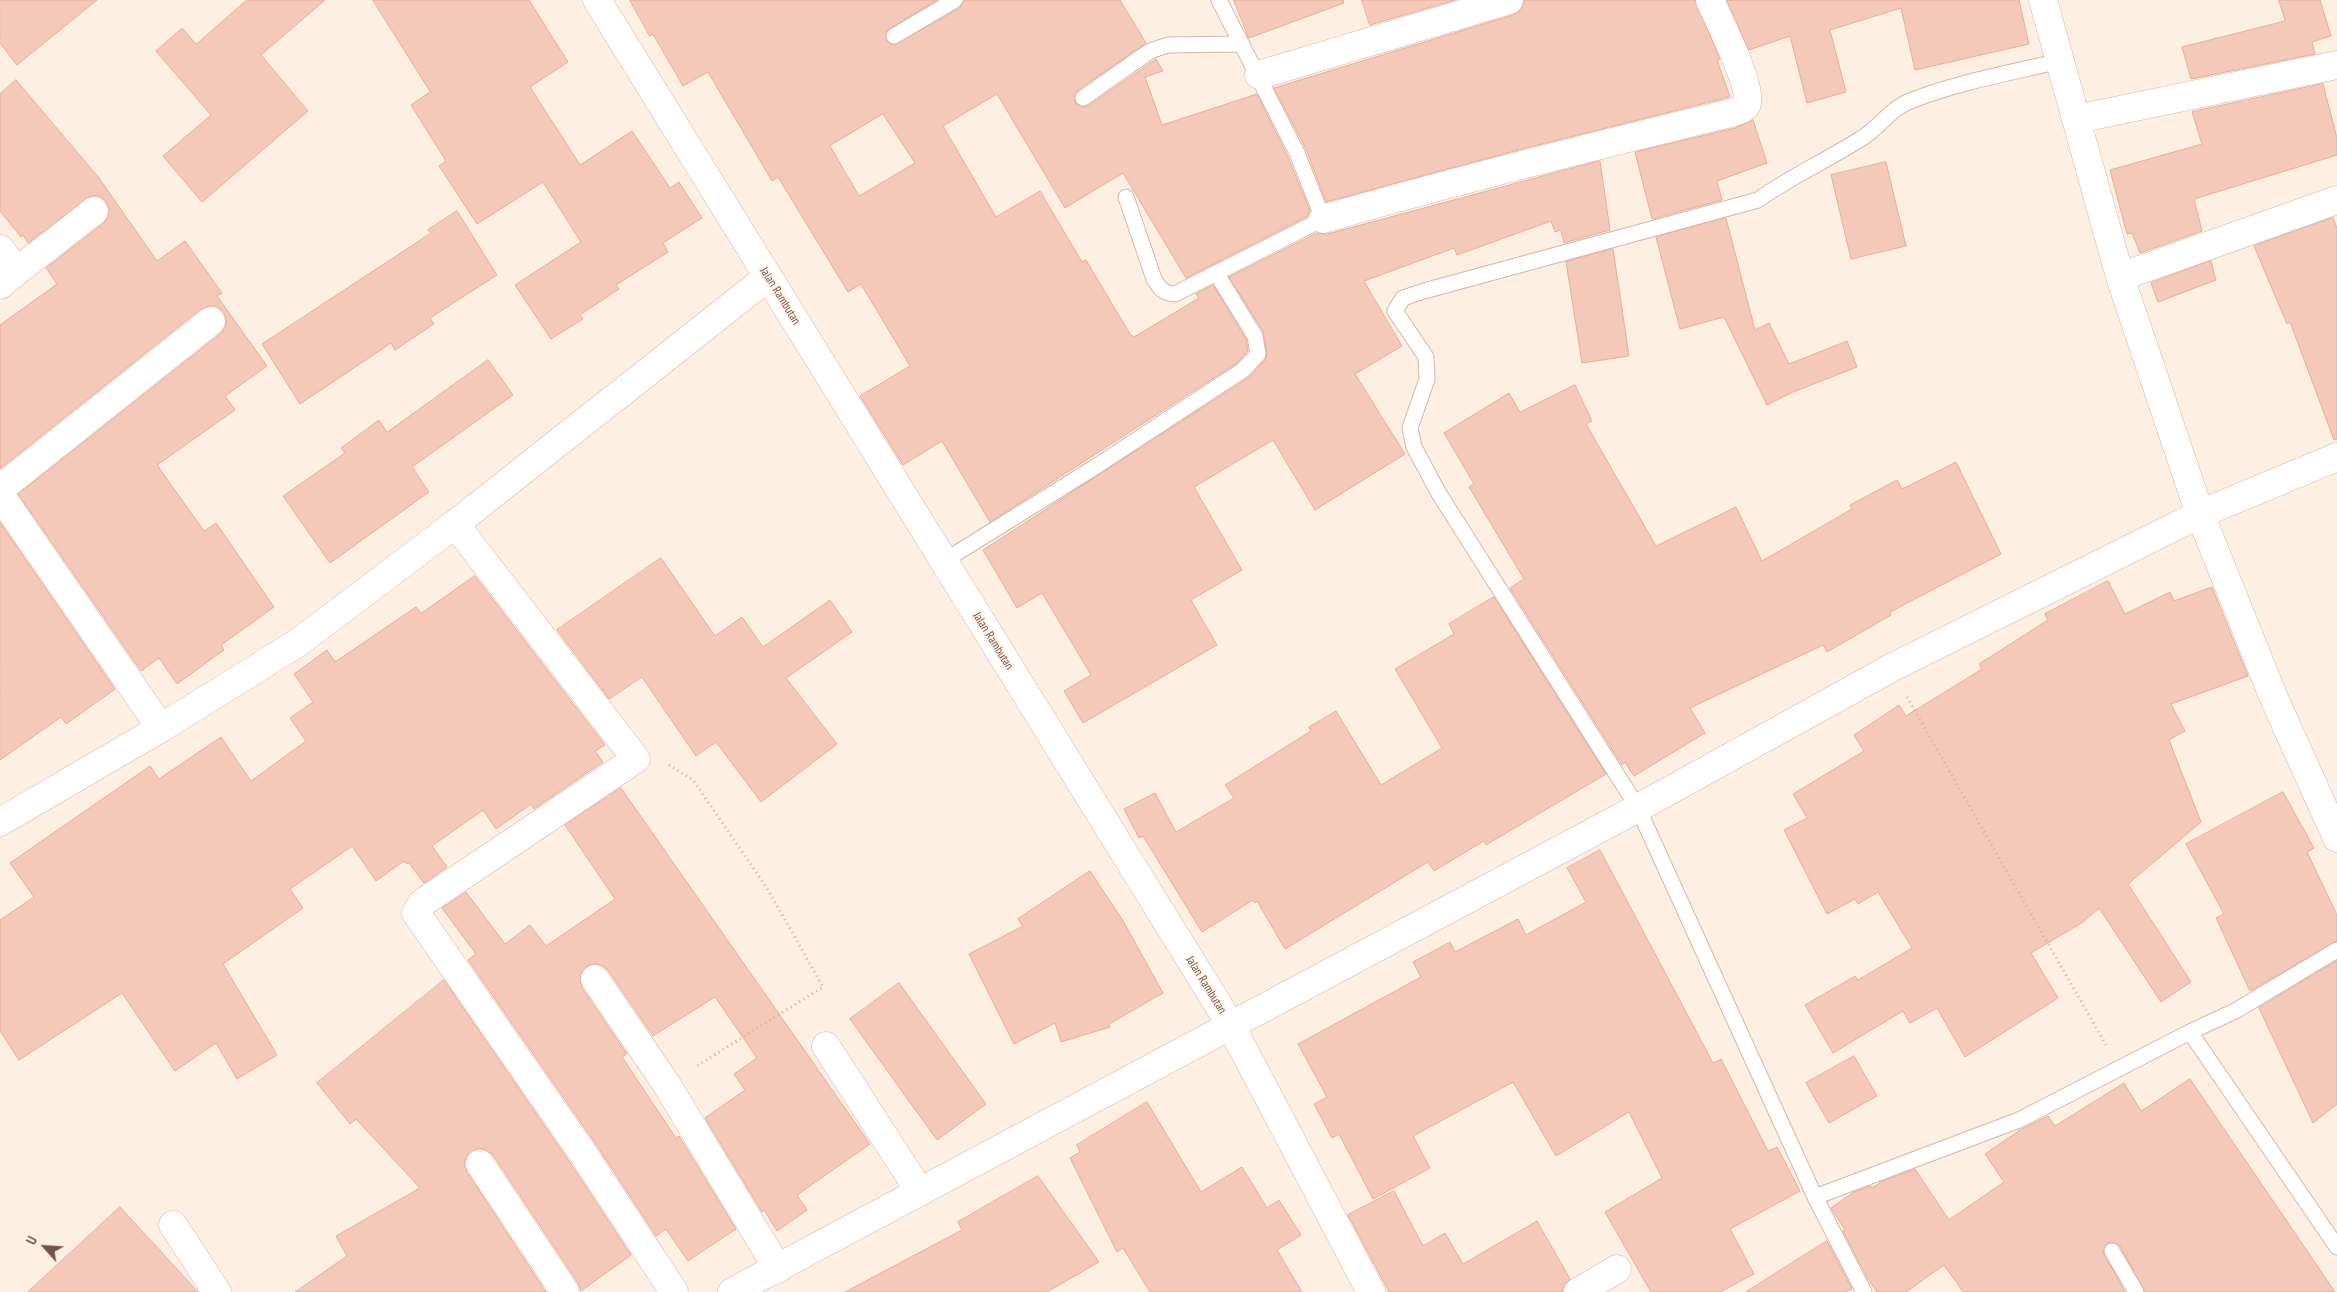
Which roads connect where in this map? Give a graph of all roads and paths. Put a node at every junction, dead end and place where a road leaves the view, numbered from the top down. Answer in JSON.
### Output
{"nodes":[{"id":1,"x":597,"y":0,"type":"edge"},
{"id":2,"x":955,"y":0,"type":"edge"},
{"id":3,"x":1219,"y":0,"type":"edge"},
{"id":4,"x":1509,"y":0,"type":"edge"},
{"id":5,"x":1710,"y":0,"type":"edge"},
{"id":6,"x":2043,"y":0,"type":"edge"},
{"id":7,"x":894,"y":36,"type":"dead end"},
{"id":8,"x":1242,"y":44,"type":"junction"},
{"id":9,"x":2060,"y":61,"type":"junction"},
{"id":10,"x":2337,"y":65,"type":"edge"},
{"id":11,"x":1259,"y":75,"type":"junction"},
{"id":12,"x":1083,"y":98,"type":"dead end"},
{"id":13,"x":2077,"y":119,"type":"junction"},
{"id":14,"x":1126,"y":197,"type":"dead end"},
{"id":15,"x":2337,"y":200,"type":"edge"},
{"id":16,"x":94,"y":211,"type":"dead end"},
{"id":17,"x":1322,"y":219,"type":"junction"},
{"id":18,"x":0,"y":249,"type":"edge"},
{"id":19,"x":1216,"y":273,"type":"junction"},
{"id":20,"x":768,"y":277,"type":"junction"},
{"id":21,"x":2120,"y":277,"type":"junction"},
{"id":22,"x":8,"y":278,"type":"edge"},
{"id":23,"x":212,"y":321,"type":"dead end"},
{"id":24,"x":2337,"y":457,"type":"edge"},
{"id":25,"x":0,"y":489,"type":"edge"},
{"id":26,"x":0,"y":495,"type":"edge"},
{"id":27,"x":2200,"y":514,"type":"junction"},
{"id":28,"x":455,"y":524,"type":"junction"},
{"id":29,"x":944,"y":561,"type":"junction"},
{"id":30,"x":1891,"y":668,"type":"junction"},
{"id":31,"x":161,"y":728,"type":"junction"},
{"id":32,"x":636,"y":759,"type":"junction"},
{"id":33,"x":1638,"y":808,"type":"junction"},
{"id":34,"x":0,"y":822,"type":"edge"},
{"id":35,"x":2337,"y":838,"type":"edge"},
{"id":36,"x":2337,"y":950,"type":"edge"},
{"id":37,"x":595,"y":979,"type":"dead end"},
{"id":38,"x":1230,"y":1024,"type":"junction"},
{"id":39,"x":2190,"y":1032,"type":"junction"},
{"id":40,"x":826,"y":1046,"type":"dead end"},
{"id":41,"x":2120,"y":1070,"type":"junction"},
{"id":42,"x":667,"y":1085,"type":"junction"},
{"id":43,"x":480,"y":1164,"type":"dead end"},
{"id":44,"x":920,"y":1192,"type":"junction"},
{"id":45,"x":1815,"y":1197,"type":"junction"},
{"id":46,"x":173,"y":1225,"type":"dead end"},
{"id":47,"x":2337,"y":1247,"type":"edge"},
{"id":48,"x":2112,"y":1251,"type":"dead end"},
{"id":49,"x":778,"y":1269,"type":"junction"},
{"id":50,"x":1617,"y":1269,"type":"dead end"},
{"id":51,"x":217,"y":1292,"type":"edge"},
{"id":52,"x":565,"y":1292,"type":"edge"},
{"id":53,"x":674,"y":1292,"type":"edge"},
{"id":54,"x":732,"y":1292,"type":"edge"},
{"id":55,"x":1371,"y":1292,"type":"edge"},
{"id":56,"x":1578,"y":1292,"type":"edge"},
{"id":57,"x":1864,"y":1292,"type":"edge"},
{"id":58,"x":2136,"y":1292,"type":"edge"}],
"edges":[{"from":1,"to":20,"type":"street","name":"Jalan Rambutan"},
{"from":2,"to":7,"type":"lane"},
{"from":3,"to":8,"type":"lane"},
{"from":4,"to":11,"type":"street"},
{"from":5,"to":17,"type":"street"},
{"from":6,"to":9,"type":"street"},
{"from":8,"to":11,"type":"lane"},
{"from":8,"to":12,"type":"lane"},
{"from":9,"to":13,"type":"street"},
{"from":9,"to":33,"type":"lane"},
{"from":10,"to":13,"type":"street"},
{"from":11,"to":17,"type":"lane"},
{"from":13,"to":21,"type":"street"},
{"from":14,"to":19,"type":"lane"},
{"from":15,"to":21,"type":"street"},
{"from":16,"to":22,"type":"street"},
{"from":17,"to":19,"type":"lane"},
{"from":18,"to":22,"type":"street"},
{"from":19,"to":29,"type":"lane"},
{"from":20,"to":28,"type":"street"},
{"from":20,"to":29,"type":"street","name":"Jalan Rambutan"},
{"from":21,"to":27,"type":"street"},
{"from":23,"to":25,"type":"street"},
{"from":24,"to":27,"type":"street"},
{"from":26,"to":31,"type":"street"},
{"from":27,"to":30,"type":"street"},
{"from":27,"to":35,"type":"street"},
{"from":28,"to":31,"type":"street"},
{"from":28,"to":32,"type":"street"},
{"from":29,"to":38,"type":"street","name":"Jalan Rambutan"},
{"from":30,"to":33,"type":"street"},
{"from":30,"to":41,"type":"path"},
{"from":31,"to":34,"type":"street"},
{"from":32,"to":42,"type":"path"},
{"from":32,"to":53,"type":"street"},
{"from":33,"to":38,"type":"street"},
{"from":33,"to":45,"type":"lane"},
{"from":36,"to":39,"type":"lane"},
{"from":37,"to":42,"type":"street"},
{"from":38,"to":44,"type":"street"},
{"from":38,"to":55,"type":"street","name":"Jalan Rambutan"},
{"from":39,"to":41,"type":"lane"},
{"from":39,"to":47,"type":"lane"},
{"from":40,"to":44,"type":"street"},
{"from":41,"to":45,"type":"lane"},
{"from":42,"to":49,"type":"street"},
{"from":43,"to":52,"type":"street"},
{"from":44,"to":49,"type":"street"},
{"from":45,"to":57,"type":"lane"},
{"from":46,"to":51,"type":"street"},
{"from":48,"to":58,"type":"lane"},
{"from":49,"to":54,"type":"street"},
{"from":50,"to":56,"type":"street"}]}
